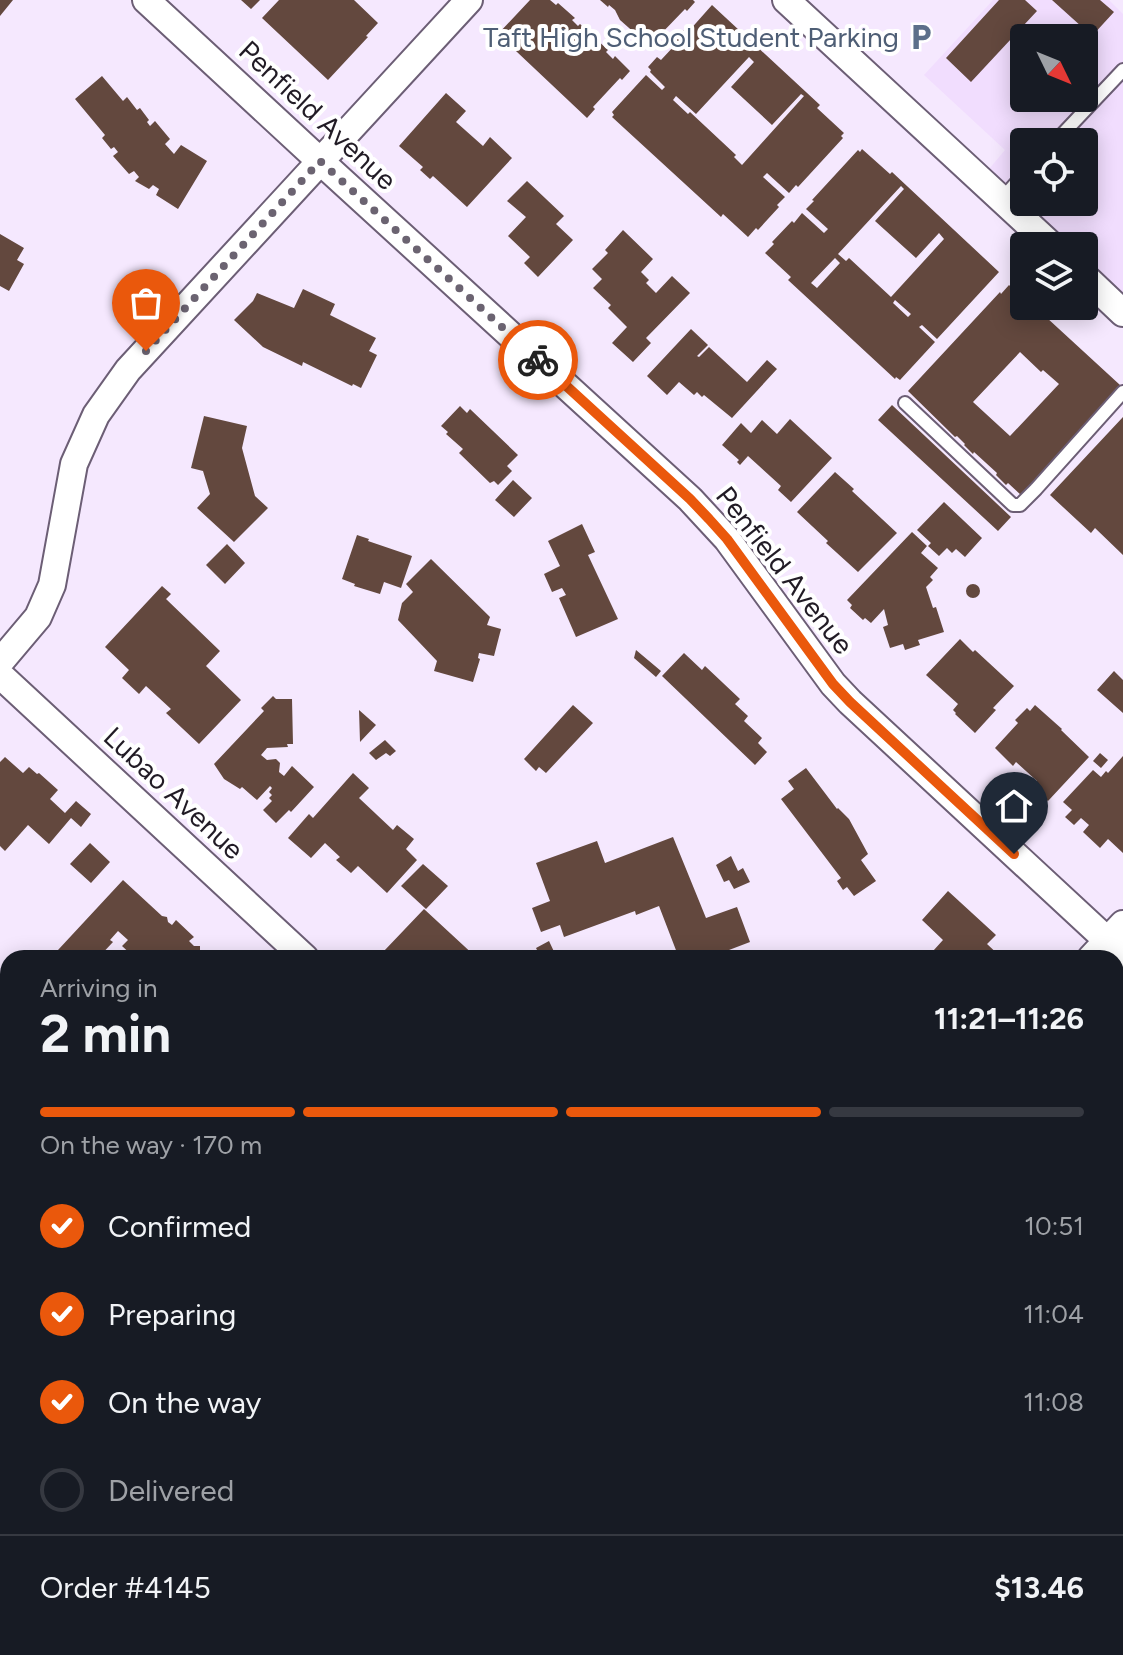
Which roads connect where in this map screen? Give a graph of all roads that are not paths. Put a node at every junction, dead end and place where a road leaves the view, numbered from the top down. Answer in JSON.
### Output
{"nodes":[{"id":1,"x":146,"y":0,"type":"edge"},
{"id":2,"x":469,"y":0,"type":"edge"},
{"id":3,"x":786,"y":0,"type":"edge"},
{"id":4,"x":1123,"y":70,"type":"edge"},
{"id":5,"x":1068,"y":128,"type":"edge"},
{"id":6,"x":320,"y":161,"type":"junction"},
{"id":7,"x":1010,"y":190,"type":"edge"},
{"id":8,"x":1002,"y":199,"type":"junction"},
{"id":9,"x":1037,"y":232,"type":"edge"},
{"id":10,"x":1098,"y":289,"type":"edge"},
{"id":11,"x":1123,"y":313,"type":"edge"},
{"id":12,"x":1123,"y":392,"type":"edge"},
{"id":13,"x":905,"y":403,"type":"dead end"},
{"id":14,"x":0,"y":662,"type":"edge"},
{"id":15,"x":0,"y":675,"type":"edge"},
{"id":16,"x":1111,"y":944,"type":"edge"},
{"id":17,"x":296,"y":950,"type":"edge"}],
"edges":[{"from":1,"to":6,"type":"street","name":"Penfield Avenue"},
{"from":2,"to":6,"type":"street"},
{"from":3,"to":8,"type":"street"},
{"from":4,"to":5,"type":"lane"},
{"from":6,"to":14,"type":"street"},
{"from":6,"to":16,"type":"street","name":"Penfield Avenue"},
{"from":7,"to":8,"type":"lane"},
{"from":8,"to":9,"type":"street"},
{"from":10,"to":11,"type":"street"},
{"from":12,"to":13,"type":"lane"},
{"from":15,"to":17,"type":"street","name":"Lubao Avenue"}]}
